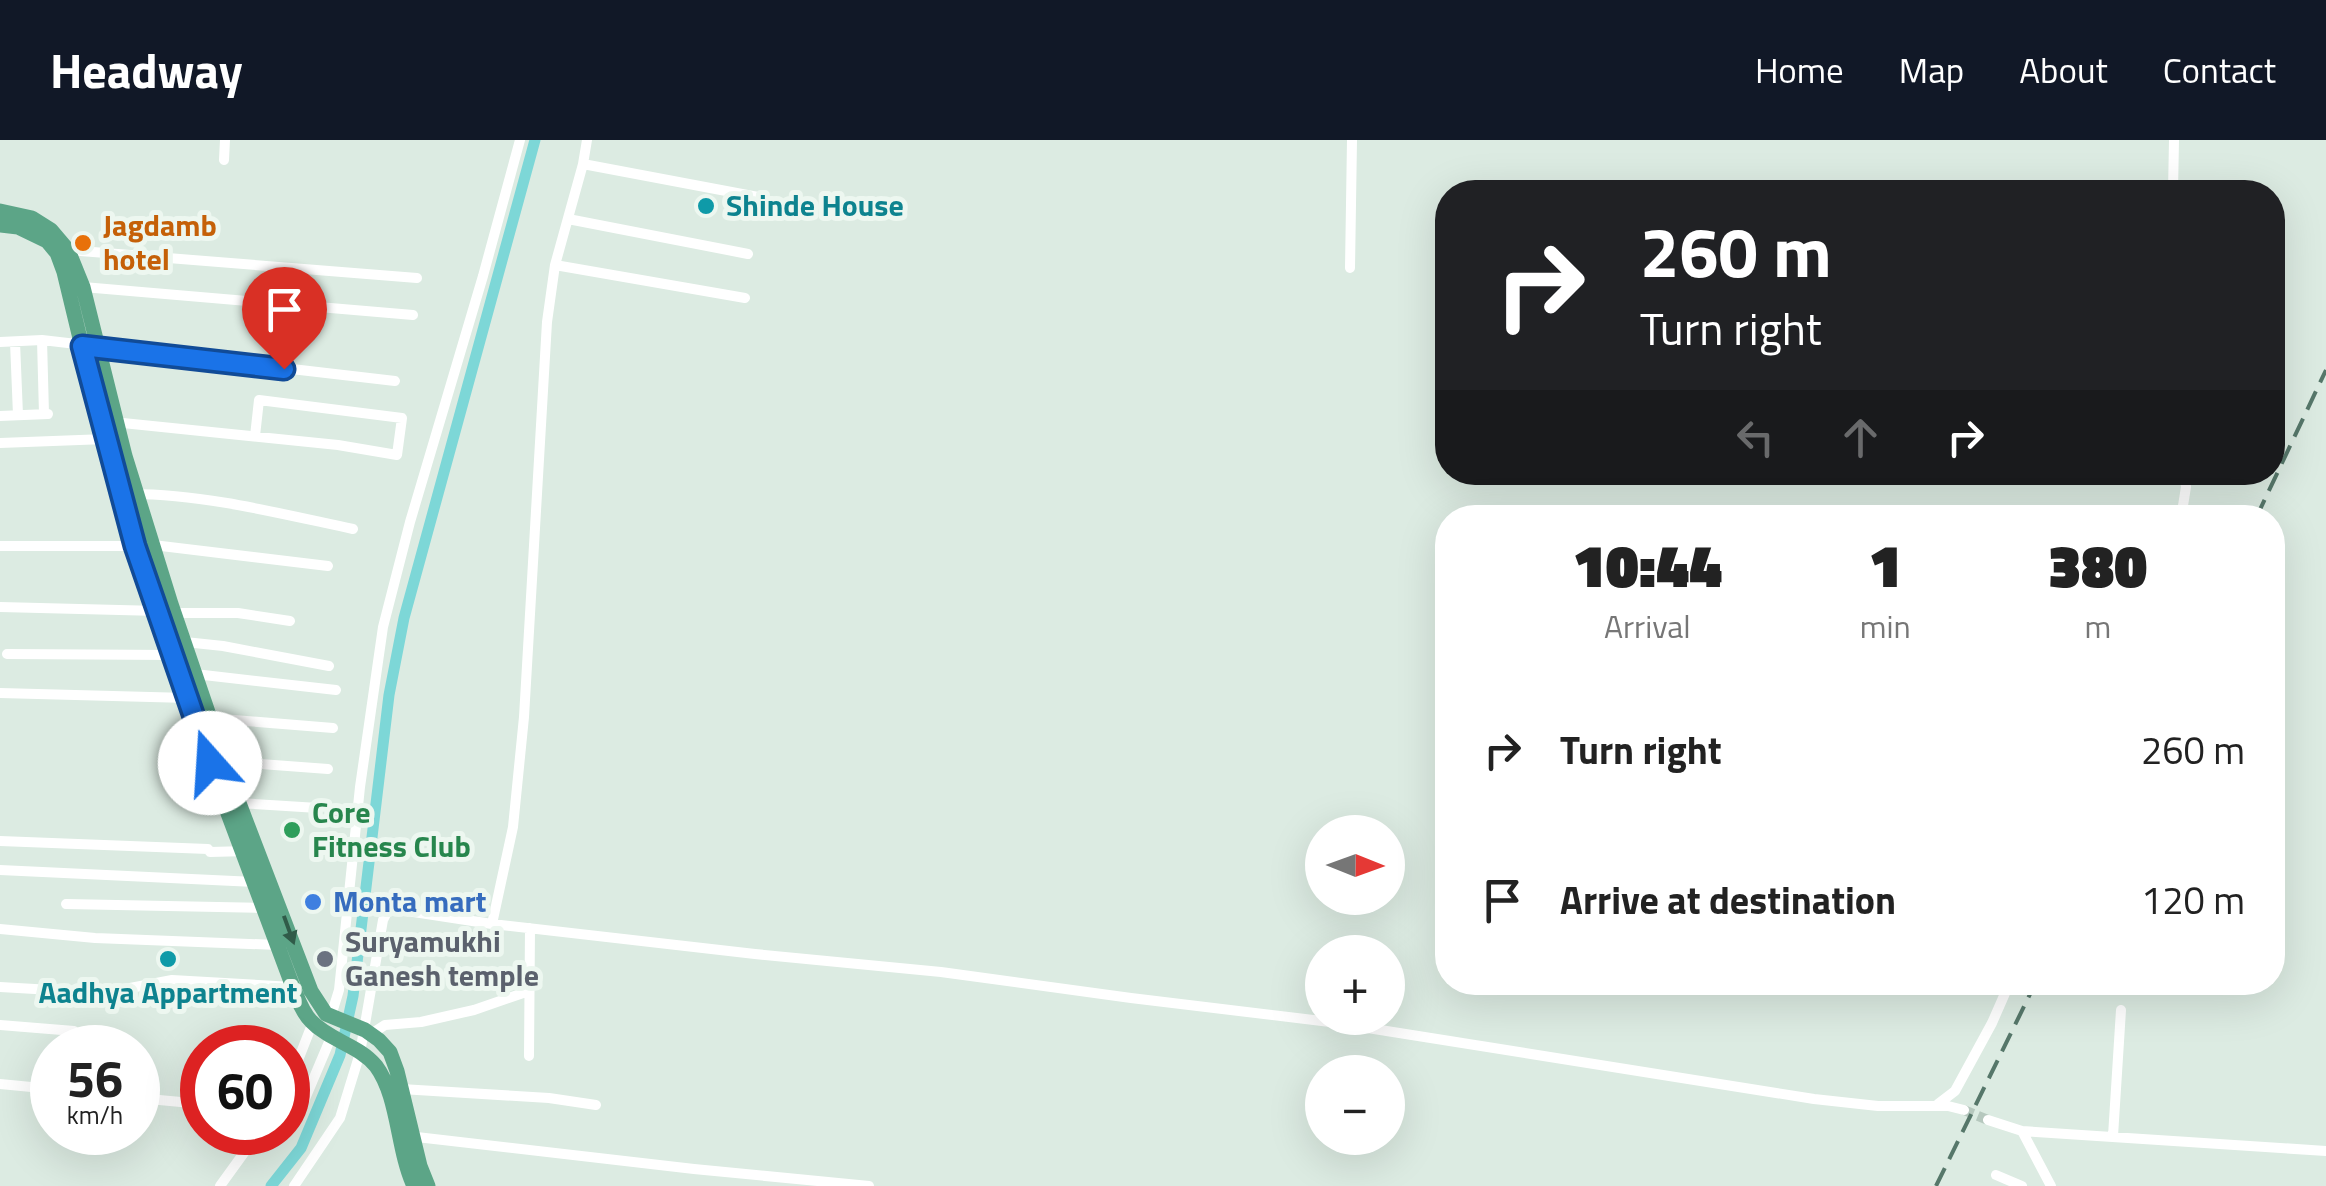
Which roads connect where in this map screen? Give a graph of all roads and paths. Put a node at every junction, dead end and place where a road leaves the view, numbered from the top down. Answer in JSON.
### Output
{"nodes":[{"id":1,"x":225,"y":140,"type":"edge"},
{"id":2,"x":520,"y":140,"type":"edge"},
{"id":3,"x":588,"y":140,"type":"edge"},
{"id":4,"x":1352,"y":140,"type":"edge"},
{"id":5,"x":2174,"y":140,"type":"edge"},
{"id":6,"x":224,"y":160,"type":"dead end"},
{"id":7,"x":583,"y":164,"type":"junction"},
{"id":8,"x":2173,"y":180,"type":"edge"},
{"id":9,"x":758,"y":197,"type":"dead end"},
{"id":10,"x":0,"y":211,"type":"edge"},
{"id":11,"x":568,"y":219,"type":"junction"},
{"id":12,"x":0,"y":224,"type":"edge"},
{"id":13,"x":68,"y":250,"type":"junction"},
{"id":14,"x":748,"y":254,"type":"dead end"},
{"id":15,"x":555,"y":265,"type":"junction"},
{"id":16,"x":1350,"y":268,"type":"dead end"},
{"id":17,"x":417,"y":278,"type":"dead end"},
{"id":18,"x":83,"y":287,"type":"junction"},
{"id":19,"x":745,"y":298,"type":"dead end"},
{"id":20,"x":414,"y":316,"type":"dead end"},
{"id":21,"x":42,"y":340,"type":"junction"},
{"id":22,"x":0,"y":342,"type":"edge"},
{"id":23,"x":15,"y":342,"type":"junction"},
{"id":24,"x":90,"y":346,"type":"junction"},
{"id":25,"x":395,"y":381,"type":"dead end"},
{"id":26,"x":0,"y":416,"type":"edge"},
{"id":27,"x":18,"y":416,"type":"junction"},
{"id":28,"x":109,"y":422,"type":"junction"},
{"id":29,"x":256,"y":436,"type":"junction"},
{"id":30,"x":106,"y":439,"type":"junction"},
{"id":31,"x":0,"y":444,"type":"edge"},
{"id":32,"x":128,"y":494,"type":"junction"},
{"id":33,"x":352,"y":529,"type":"dead end"},
{"id":34,"x":153,"y":545,"type":"junction"},
{"id":35,"x":0,"y":546,"type":"edge"},
{"id":36,"x":135,"y":546,"type":"junction"},
{"id":37,"x":328,"y":566,"type":"dead end"},
{"id":38,"x":0,"y":607,"type":"edge"},
{"id":39,"x":168,"y":609,"type":"junction"},
{"id":40,"x":290,"y":620,"type":"dead end"},
{"id":41,"x":185,"y":642,"type":"junction"},
{"id":42,"x":7,"y":654,"type":"dead end"},
{"id":43,"x":173,"y":655,"type":"junction"},
{"id":44,"x":329,"y":666,"type":"dead end"},
{"id":45,"x":195,"y":674,"type":"junction"},
{"id":46,"x":336,"y":690,"type":"dead end"},
{"id":47,"x":0,"y":693,"type":"edge"},
{"id":48,"x":188,"y":698,"type":"junction"},
{"id":49,"x":209,"y":718,"type":"junction"},
{"id":50,"x":334,"y":728,"type":"dead end"},
{"id":51,"x":217,"y":761,"type":"junction"},
{"id":52,"x":328,"y":768,"type":"dead end"},
{"id":53,"x":240,"y":803,"type":"junction"},
{"id":54,"x":318,"y":808,"type":"dead end"},
{"id":55,"x":0,"y":841,"type":"edge"},
{"id":56,"x":249,"y":845,"type":"junction"},
{"id":57,"x":0,"y":870,"type":"edge"},
{"id":58,"x":255,"y":882,"type":"junction"},
{"id":59,"x":66,"y":904,"type":"dead end"},
{"id":60,"x":264,"y":908,"type":"junction"},
{"id":61,"x":492,"y":924,"type":"junction"},
{"id":62,"x":530,"y":928,"type":"junction"},
{"id":63,"x":0,"y":929,"type":"edge"},
{"id":64,"x":278,"y":944,"type":"junction"},
{"id":65,"x":0,"y":987,"type":"edge"},
{"id":66,"x":293,"y":987,"type":"junction"},
{"id":67,"x":529,"y":991,"type":"junction"},
{"id":68,"x":2004,"y":995,"type":"edge"},
{"id":69,"x":2121,"y":1010,"type":"dead end"},
{"id":70,"x":336,"y":1017,"type":"junction"},
{"id":71,"x":312,"y":1022,"type":"junction"},
{"id":72,"x":0,"y":1026,"type":"edge"},
{"id":73,"x":310,"y":1027,"type":"edge"},
{"id":74,"x":30,"y":1028,"type":"edge"},
{"id":75,"x":364,"y":1030,"type":"junction"},
{"id":76,"x":332,"y":1035,"type":"junction"},
{"id":77,"x":357,"y":1049,"type":"junction"},
{"id":78,"x":529,"y":1056,"type":"dead end"},
{"id":79,"x":0,"y":1084,"type":"edge"},
{"id":80,"x":30,"y":1087,"type":"edge"},
{"id":81,"x":310,"y":1087,"type":"edge"},
{"id":82,"x":401,"y":1089,"type":"junction"},
{"id":83,"x":596,"y":1105,"type":"dead end"},
{"id":84,"x":1935,"y":1106,"type":"junction"},
{"id":85,"x":1964,"y":1110,"type":"tunnel mouth"},
{"id":86,"x":1988,"y":1120,"type":"tunnel mouth"},
{"id":87,"x":2022,"y":1131,"type":"junction"},
{"id":88,"x":406,"y":1136,"type":"junction"},
{"id":89,"x":2113,"y":1136,"type":"junction"},
{"id":90,"x":2326,"y":1151,"type":"edge"},
{"id":91,"x":242,"y":1155,"type":"edge"},
{"id":92,"x":1996,"y":1175,"type":"dead end"},
{"id":93,"x":220,"y":1186,"type":"edge"},
{"id":94,"x":294,"y":1186,"type":"edge"},
{"id":95,"x":414,"y":1186,"type":"edge"},
{"id":96,"x":428,"y":1186,"type":"edge"},
{"id":97,"x":869,"y":1186,"type":"edge"},
{"id":98,"x":2022,"y":1186,"type":"edge"},
{"id":99,"x":2050,"y":1186,"type":"edge"}],
"edges":[{"from":1,"to":6,"type":"street"},
{"from":2,"to":70,"type":"street"},
{"from":3,"to":7,"type":"street"},
{"from":4,"to":16,"type":"street"},
{"from":5,"to":8,"type":"street"},
{"from":7,"to":9,"type":"street"},
{"from":7,"to":11,"type":"street"},
{"from":10,"to":13,"type":"main road"},
{"from":11,"to":14,"type":"street"},
{"from":11,"to":15,"type":"street"},
{"from":12,"to":24,"type":"main road"},
{"from":13,"to":17,"type":"street"},
{"from":13,"to":18,"type":"main road"},
{"from":15,"to":19,"type":"street"},
{"from":15,"to":61,"type":"street"},
{"from":18,"to":20,"type":"street"},
{"from":18,"to":24,"type":"main road"},
{"from":21,"to":23,"type":"street"},
{"from":21,"to":24,"type":"street"},
{"from":21,"to":27,"type":"street"},
{"from":22,"to":23,"type":"street"},
{"from":23,"to":27,"type":"street"},
{"from":24,"to":25,"type":"street"},
{"from":24,"to":28,"type":"main road"},
{"from":26,"to":27,"type":"street"},
{"from":28,"to":29,"type":"street"},
{"from":28,"to":30,"type":"main road"},
{"from":28,"to":32,"type":"main road"},
{"from":29,"to":29,"type":"street"},
{"from":30,"to":31,"type":"street"},
{"from":30,"to":32,"type":"main road"},
{"from":32,"to":33,"type":"street"},
{"from":32,"to":34,"type":"main road"},
{"from":32,"to":36,"type":"main road"},
{"from":34,"to":37,"type":"street"},
{"from":34,"to":39,"type":"main road"},
{"from":35,"to":36,"type":"street"},
{"from":36,"to":39,"type":"main road"},
{"from":38,"to":39,"type":"street"},
{"from":39,"to":40,"type":"street"},
{"from":39,"to":41,"type":"main road"},
{"from":39,"to":43,"type":"main road"},
{"from":41,"to":44,"type":"street"},
{"from":41,"to":45,"type":"main road"},
{"from":42,"to":43,"type":"street"},
{"from":43,"to":48,"type":"main road"},
{"from":45,"to":46,"type":"street"},
{"from":45,"to":49,"type":"main road"},
{"from":47,"to":48,"type":"street"},
{"from":48,"to":51,"type":"main road"},
{"from":49,"to":50,"type":"street"},
{"from":49,"to":51,"type":"main road"},
{"from":51,"to":52,"type":"street"},
{"from":51,"to":53,"type":"main road"},
{"from":51,"to":56,"type":"main road"},
{"from":53,"to":54,"type":"street"},
{"from":53,"to":56,"type":"main road"},
{"from":55,"to":56,"type":"street"},
{"from":56,"to":58,"type":"main road"},
{"from":56,"to":70,"type":"main road","one_way":true},
{"from":57,"to":58,"type":"street"},
{"from":58,"to":60,"type":"main road"},
{"from":59,"to":60,"type":"street"},
{"from":60,"to":64,"type":"main road"},
{"from":61,"to":62,"type":"street"},
{"from":61,"to":75,"type":"street"},
{"from":62,"to":67,"type":"street"},
{"from":62,"to":84,"type":"street"},
{"from":63,"to":64,"type":"street"},
{"from":64,"to":66,"type":"main road"},
{"from":65,"to":66,"type":"street"},
{"from":66,"to":71,"type":"main road"},
{"from":67,"to":75,"type":"street"},
{"from":67,"to":78,"type":"street"},
{"from":68,"to":84,"type":"street"},
{"from":69,"to":89,"type":"street"},
{"from":70,"to":75,"type":"main road"},
{"from":71,"to":73,"type":"street"},
{"from":71,"to":76,"type":"main road"},
{"from":72,"to":74,"type":"street"},
{"from":75,"to":77,"type":"street"},
{"from":75,"to":82,"type":"main road"},
{"from":76,"to":77,"type":"main road"},
{"from":76,"to":81,"type":"street"},
{"from":77,"to":88,"type":"main road"},
{"from":77,"to":94,"type":"street"},
{"from":79,"to":80,"type":"street"},
{"from":82,"to":83,"type":"street"},
{"from":82,"to":88,"type":"main road"},
{"from":84,"to":85,"type":"street"},
{"from":86,"to":87,"type":"street"},
{"from":87,"to":89,"type":"street"},
{"from":87,"to":99,"type":"street"},
{"from":88,"to":95,"type":"main road"},
{"from":88,"to":96,"type":"main road"},
{"from":88,"to":97,"type":"street"},
{"from":89,"to":90,"type":"street"},
{"from":91,"to":93,"type":"street"},
{"from":92,"to":98,"type":"street"}]}
